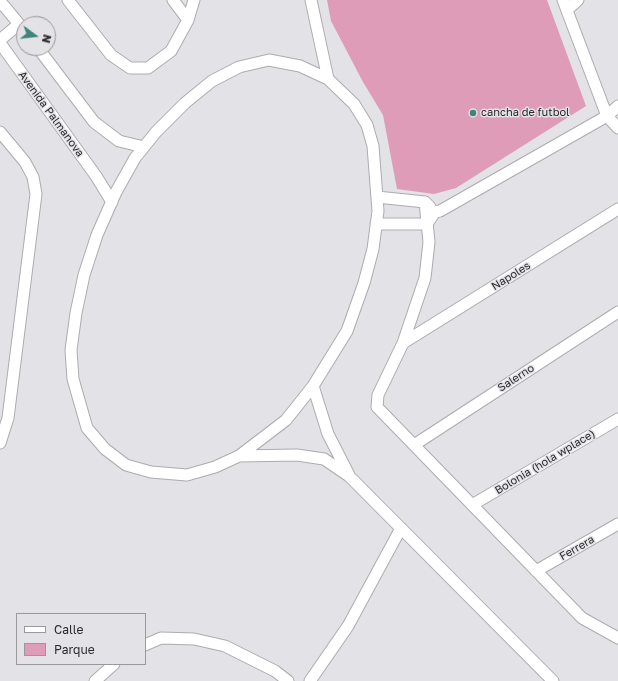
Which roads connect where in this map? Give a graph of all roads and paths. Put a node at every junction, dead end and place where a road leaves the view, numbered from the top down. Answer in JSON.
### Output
{"nodes":[{"id":1,"x":68,"y":0,"type":"edge"},
{"id":2,"x":173,"y":0,"type":"edge"},
{"id":3,"x":194,"y":0,"type":"edge"},
{"id":4,"x":312,"y":0,"type":"edge"},
{"id":5,"x":578,"y":0,"type":"edge"},
{"id":6,"x":0,"y":1,"type":"edge"},
{"id":7,"x":565,"y":5,"type":"edge"},
{"id":8,"x":16,"y":20,"type":"edge"},
{"id":9,"x":188,"y":20,"type":"junction"},
{"id":10,"x":16,"y":31,"type":"edge"},
{"id":11,"x":0,"y":40,"type":"edge"},
{"id":12,"x":0,"y":43,"type":"edge"},
{"id":13,"x":44,"y":56,"type":"edge"},
{"id":14,"x":328,"y":79,"type":"junction"},
{"id":15,"x":618,"y":106,"type":"edge"},
{"id":16,"x":607,"y":116,"type":"junction"},
{"id":17,"x":618,"y":128,"type":"edge"},
{"id":18,"x":0,"y":132,"type":"edge"},
{"id":19,"x":144,"y":147,"type":"junction"},
{"id":20,"x":377,"y":197,"type":"junction"},
{"id":21,"x":112,"y":202,"type":"junction"},
{"id":22,"x":425,"y":202,"type":"junction"},
{"id":23,"x":618,"y":209,"type":"edge"},
{"id":24,"x":436,"y":212,"type":"junction"},
{"id":25,"x":376,"y":224,"type":"junction"},
{"id":26,"x":427,"y":224,"type":"junction"},
{"id":27,"x":618,"y":312,"type":"edge"},
{"id":28,"x":403,"y":343,"type":"junction"},
{"id":29,"x":313,"y":386,"type":"junction"},
{"id":30,"x":4,"y":416,"type":"edge"},
{"id":31,"x":618,"y":419,"type":"edge"},
{"id":32,"x":0,"y":443,"type":"edge"},
{"id":33,"x":414,"y":445,"type":"junction"},
{"id":34,"x":239,"y":456,"type":"junction"},
{"id":35,"x":349,"y":476,"type":"junction"},
{"id":36,"x":472,"y":505,"type":"junction"},
{"id":37,"x":618,"y":524,"type":"edge"},
{"id":38,"x":401,"y":528,"type":"junction"},
{"id":39,"x":536,"y":571,"type":"junction"},
{"id":40,"x":618,"y":638,"type":"edge"},
{"id":41,"x":146,"y":645,"type":"edge"},
{"id":42,"x":113,"y":665,"type":"edge"},
{"id":43,"x":95,"y":681,"type":"edge"},
{"id":44,"x":288,"y":681,"type":"edge"},
{"id":45,"x":310,"y":681,"type":"edge"},
{"id":46,"x":552,"y":681,"type":"edge"}],
"edges":[{"from":1,"to":9,"type":"street"},
{"from":2,"to":9,"type":"street"},
{"from":3,"to":9,"type":"street"},
{"from":4,"to":14,"type":"street"},
{"from":5,"to":7,"type":"street"},
{"from":6,"to":8,"type":"street"},
{"from":7,"to":16,"type":"street"},
{"from":10,"to":11,"type":"street"},
{"from":12,"to":21,"type":"street","name":"Avenida Palmanova"},
{"from":13,"to":19,"type":"street"},
{"from":14,"to":19,"type":"street"},
{"from":14,"to":20,"type":"street"},
{"from":15,"to":16,"type":"street"},
{"from":16,"to":17,"type":"street"},
{"from":16,"to":24,"type":"street"},
{"from":18,"to":30,"type":"street"},
{"from":19,"to":21,"type":"street"},
{"from":20,"to":22,"type":"street"},
{"from":20,"to":25,"type":"street"},
{"from":21,"to":34,"type":"street"},
{"from":22,"to":24,"type":"street"},
{"from":22,"to":26,"type":"street"},
{"from":23,"to":28,"type":"street","name":"Napoles"},
{"from":24,"to":26,"type":"street"},
{"from":25,"to":26,"type":"street"},
{"from":25,"to":29,"type":"street"},
{"from":26,"to":28,"type":"street"},
{"from":27,"to":33,"type":"street","name":"Salerno"},
{"from":28,"to":33,"type":"street"},
{"from":29,"to":34,"type":"street"},
{"from":29,"to":35,"type":"street"},
{"from":30,"to":32,"type":"street"},
{"from":31,"to":36,"type":"street","name":"Bolonia (hola wplace)"},
{"from":33,"to":36,"type":"street"},
{"from":34,"to":35,"type":"street"},
{"from":35,"to":38,"type":"street"},
{"from":36,"to":39,"type":"street"},
{"from":37,"to":39,"type":"street","name":"Ferrera"},
{"from":38,"to":45,"type":"street"},
{"from":38,"to":46,"type":"street"},
{"from":39,"to":40,"type":"street"},
{"from":41,"to":44,"type":"street"},
{"from":42,"to":43,"type":"street"}]}
